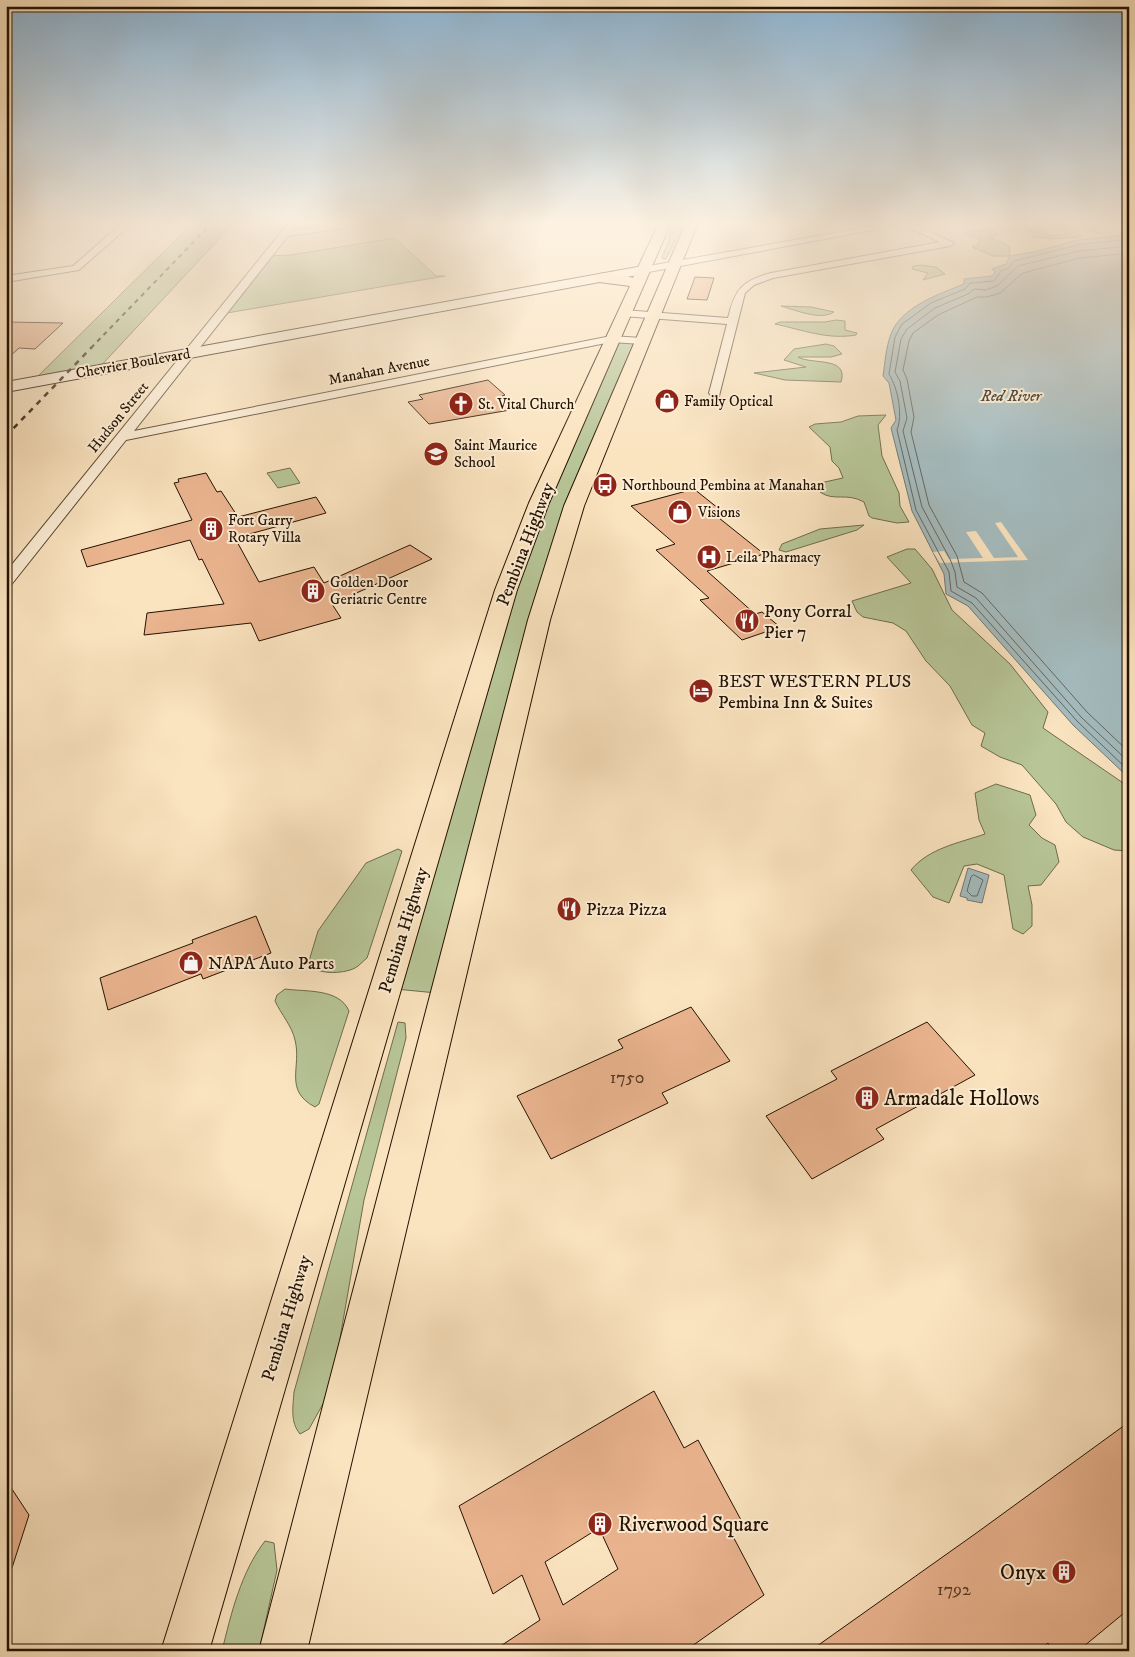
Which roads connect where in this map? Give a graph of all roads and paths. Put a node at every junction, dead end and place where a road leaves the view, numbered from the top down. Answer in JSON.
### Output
{"nodes":[{"id":1,"x":230,"y":302,"type":"edge"},
{"id":2,"x":466,"y":302,"type":"edge"},
{"id":3,"x":634,"y":302,"type":"edge"},
{"id":4,"x":648,"y":302,"type":"edge"},
{"id":5,"x":738,"y":302,"type":"edge"},
{"id":6,"x":734,"y":321,"type":"junction"},
{"id":7,"x":632,"y":327,"type":"junction"},
{"id":8,"x":190,"y":353,"type":"junction"},
{"id":9,"x":6,"y":386,"type":"edge"},
{"id":10,"x":715,"y":393,"type":"dead end"},
{"id":11,"x":579,"y":412,"type":"junction"},
{"id":12,"x":612,"y":415,"type":"junction"},
{"id":13,"x":122,"y":437,"type":"junction"},
{"id":14,"x":6,"y":582,"type":"edge"},
{"id":15,"x":185,"y":1651,"type":"edge"},
{"id":16,"x":283,"y":1651,"type":"edge"}],
"edges":[{"from":1,"to":8,"type":"street","name":"Hudson Street"},
{"from":2,"to":8,"type":"street","name":"Chevrier Boulevard"},
{"from":3,"to":7,"type":"main road","name":"Pembina Highway"},
{"from":4,"to":7,"type":"main road","name":"Pembina Highway"},
{"from":5,"to":6,"type":"street"},
{"from":6,"to":7,"type":"street","name":"Manahan Avenue"},
{"from":6,"to":10,"type":"street"},
{"from":7,"to":11,"type":"main road","name":"Pembina Highway"},
{"from":7,"to":12,"type":"main road","name":"Pembina Highway"},
{"from":7,"to":13,"type":"street","name":"Manahan Avenue"},
{"from":8,"to":9,"type":"street","name":"Chevrier Boulevard"},
{"from":8,"to":13,"type":"street","name":"Hudson Street"},
{"from":11,"to":12,"type":"main road"},
{"from":11,"to":15,"type":"main road","name":"Pembina Highway"},
{"from":12,"to":16,"type":"main road","name":"Pembina Highway"},
{"from":13,"to":14,"type":"street","name":"Hudson Street"}]}
